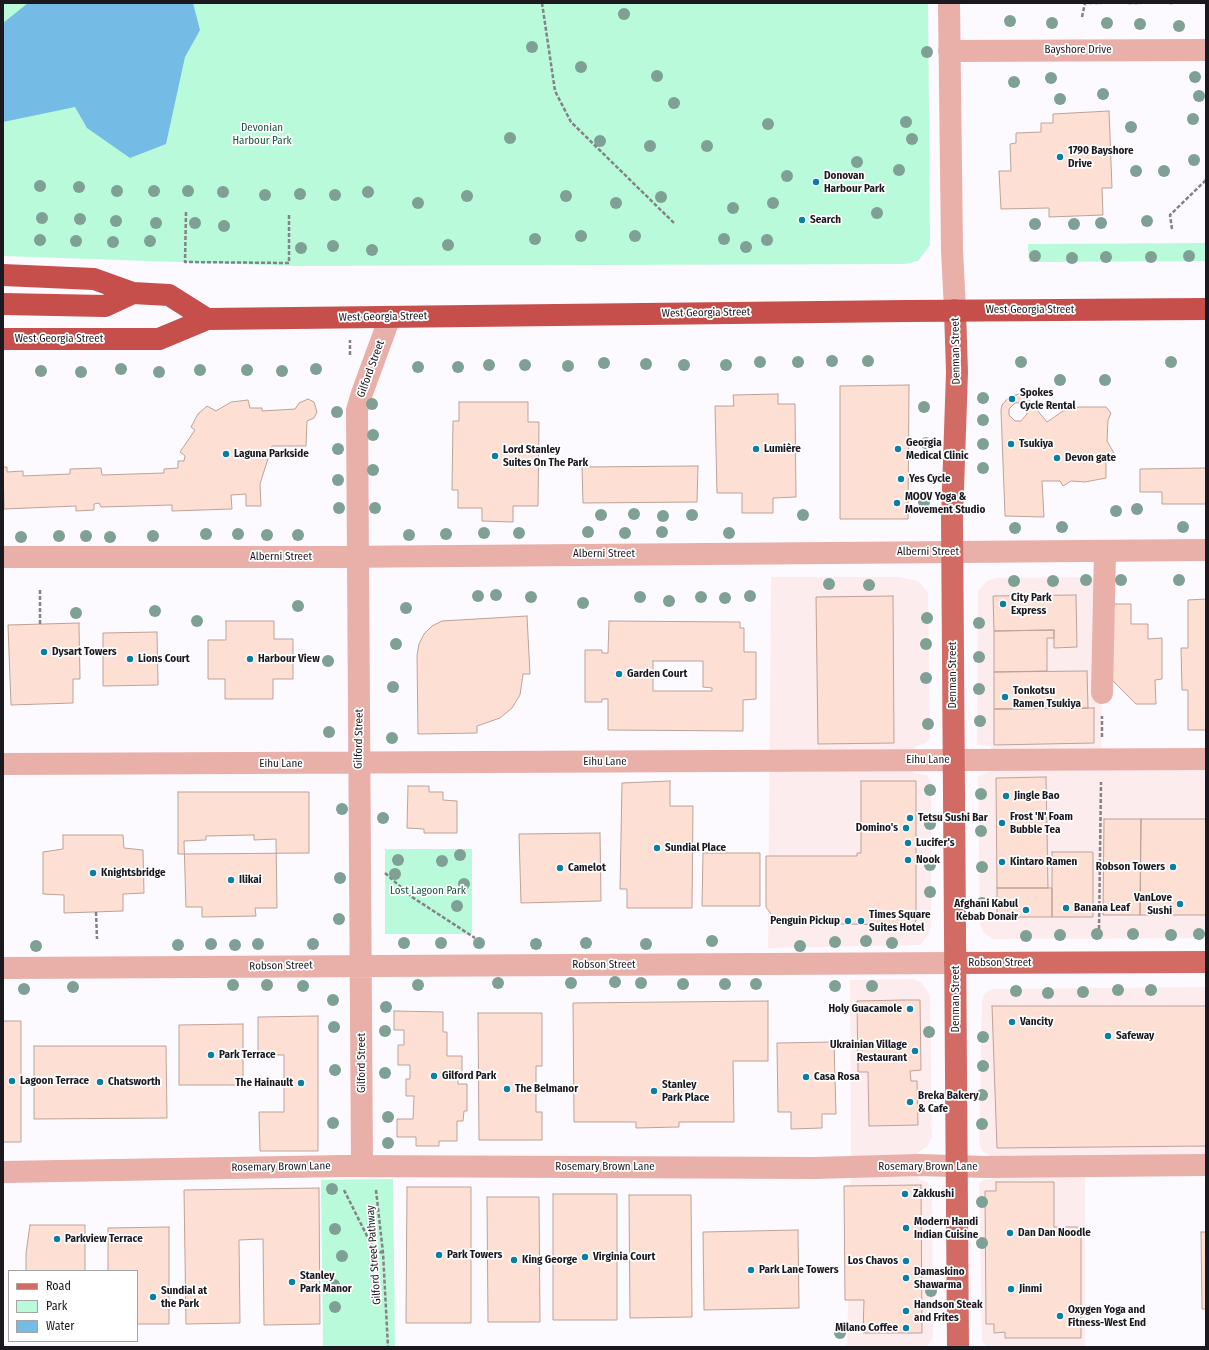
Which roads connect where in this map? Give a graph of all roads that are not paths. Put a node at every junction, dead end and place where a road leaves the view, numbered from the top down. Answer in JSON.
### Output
{"nodes":[{"id":1,"x":948,"y":3,"type":"edge"},
{"id":2,"x":1206,"y":50,"type":"edge"},
{"id":3,"x":949,"y":51,"type":"junction"},
{"id":4,"x":3,"y":275,"type":"edge"},
{"id":5,"x":133,"y":293,"type":"junction"},
{"id":6,"x":3,"y":304,"type":"edge"},
{"id":7,"x":1206,"y":309,"type":"edge"},
{"id":8,"x":955,"y":310,"type":"junction"},
{"id":9,"x":390,"y":317,"type":"junction"},
{"id":10,"x":207,"y":319,"type":"junction"},
{"id":11,"x":3,"y":339,"type":"edge"},
{"id":12,"x":1206,"y":550,"type":"edge"},
{"id":13,"x":1105,"y":551,"type":"junction"},
{"id":14,"x":953,"y":552,"type":"junction"},
{"id":15,"x":359,"y":556,"type":"junction"},
{"id":16,"x":3,"y":557,"type":"edge"},
{"id":17,"x":1102,"y":693,"type":"road end"},
{"id":18,"x":1206,"y":759,"type":"edge"},
{"id":19,"x":954,"y":760,"type":"junction"},
{"id":20,"x":359,"y":763,"type":"junction"},
{"id":21,"x":3,"y":764,"type":"edge"},
{"id":22,"x":1206,"y":962,"type":"edge"},
{"id":23,"x":955,"y":963,"type":"junction"},
{"id":24,"x":361,"y":966,"type":"junction"},
{"id":25,"x":3,"y":968,"type":"edge"},
{"id":26,"x":1206,"y":1165,"type":"edge"},
{"id":27,"x":353,"y":1166,"type":"junction"},
{"id":28,"x":956,"y":1166,"type":"junction"},
{"id":29,"x":3,"y":1172,"type":"edge"},
{"id":30,"x":958,"y":1347,"type":"edge"}],
"edges":[{"from":1,"to":3,"type":"street","name":"Denman Street"},
{"from":2,"to":3,"type":"street","name":"Bayshore Drive"},
{"from":3,"to":8,"type":"street","name":"Denman Street"},
{"from":4,"to":5,"type":"highway"},
{"from":5,"to":6,"type":"highway"},
{"from":5,"to":10,"type":"highway"},
{"from":7,"to":8,"type":"highway","name":"West Georgia Street"},
{"from":8,"to":9,"type":"highway","name":"West Georgia Street"},
{"from":8,"to":14,"type":"main road","name":"Denman Street"},
{"from":9,"to":10,"type":"highway","name":"West Georgia Street"},
{"from":9,"to":15,"type":"street","name":"Gilford Street"},
{"from":10,"to":11,"type":"highway","name":"West Georgia Street"},
{"from":12,"to":13,"type":"street","name":"Alberni Street"},
{"from":13,"to":14,"type":"street","name":"Alberni Street"},
{"from":13,"to":17,"type":"street"},
{"from":14,"to":15,"type":"street","name":"Alberni Street"},
{"from":14,"to":19,"type":"main road","name":"Denman Street"},
{"from":15,"to":16,"type":"street","name":"Alberni Street"},
{"from":15,"to":20,"type":"street","name":"Gilford Street"},
{"from":18,"to":19,"type":"street","name":"Eihu Lane"},
{"from":19,"to":20,"type":"street","name":"Eihu Lane"},
{"from":19,"to":23,"type":"main road","name":"Denman Street"},
{"from":20,"to":21,"type":"street","name":"Eihu Lane"},
{"from":20,"to":24,"type":"street","name":"Gilford Street"},
{"from":22,"to":23,"type":"main road","name":"Robson Street"},
{"from":23,"to":24,"type":"street","name":"Robson Street"},
{"from":23,"to":28,"type":"main road","name":"Denman Street"},
{"from":24,"to":25,"type":"street","name":"Robson Street"},
{"from":24,"to":27,"type":"street","name":"Gilford Street"},
{"from":26,"to":28,"type":"street","name":"Rosemary Brown Lane"},
{"from":27,"to":28,"type":"street","name":"Rosemary Brown Lane"},
{"from":27,"to":29,"type":"street","name":"Rosemary Brown Lane"},
{"from":28,"to":30,"type":"main road","name":"Denman Street"}]}
